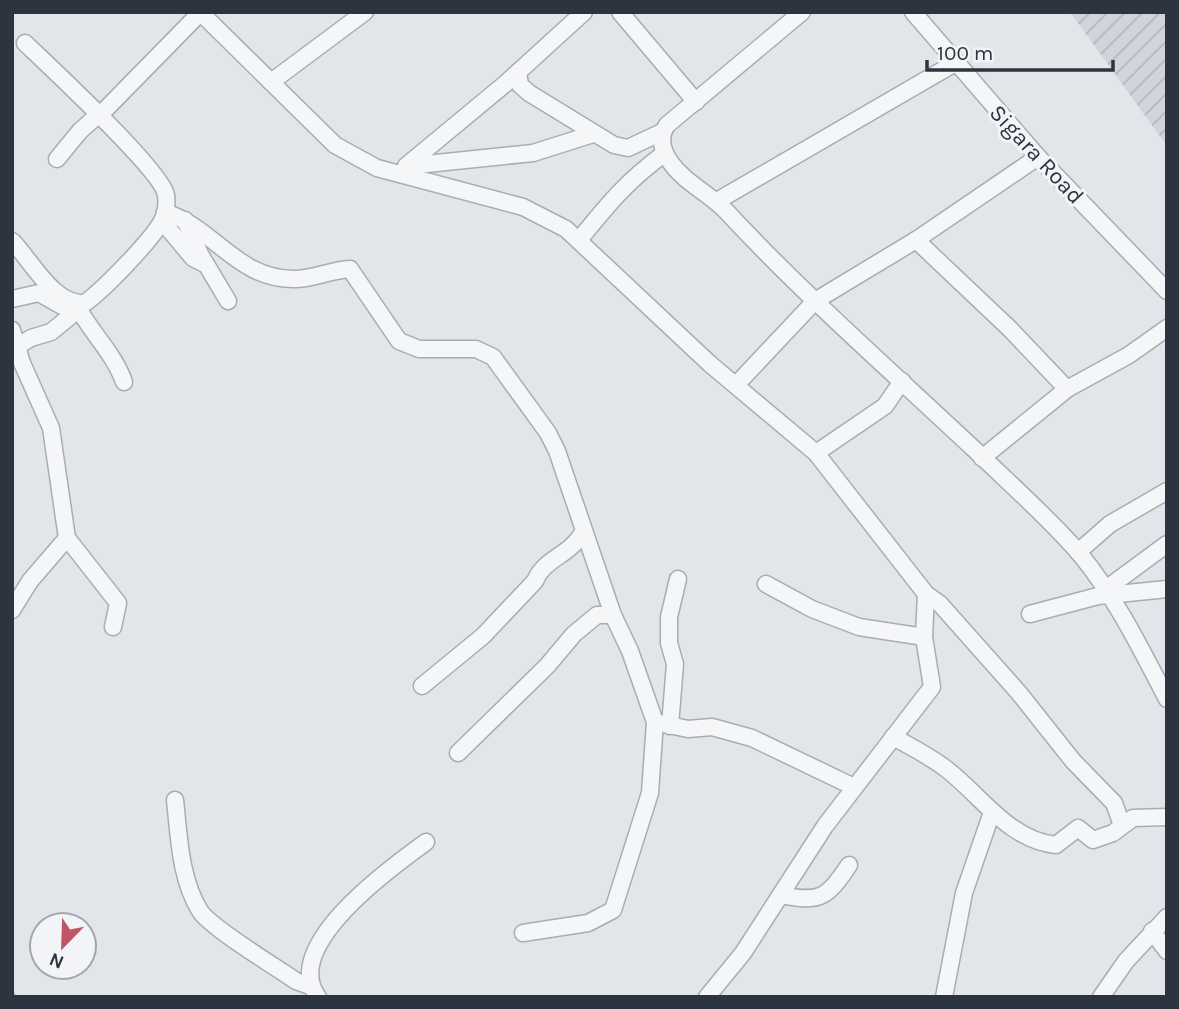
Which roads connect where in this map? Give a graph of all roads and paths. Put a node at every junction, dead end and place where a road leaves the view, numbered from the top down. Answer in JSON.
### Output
{"nodes":[{"id":1,"x":365,"y":12,"type":"edge"},
{"id":2,"x":584,"y":12,"type":"edge"},
{"id":3,"x":620,"y":12,"type":"edge"},
{"id":4,"x":802,"y":12,"type":"edge"},
{"id":5,"x":913,"y":12,"type":"edge"},
{"id":6,"x":200,"y":13,"type":"edge"},
{"id":7,"x":24,"y":43,"type":"dead end"},
{"id":8,"x":955,"y":63,"type":"junction"},
{"id":9,"x":518,"y":72,"type":"junction"},
{"id":10,"x":271,"y":82,"type":"junction"},
{"id":11,"x":696,"y":102,"type":"junction"},
{"id":12,"x":100,"y":114,"type":"junction"},
{"id":13,"x":662,"y":132,"type":"junction"},
{"id":14,"x":593,"y":134,"type":"junction"},
{"id":15,"x":666,"y":153,"type":"junction"},
{"id":16,"x":1038,"y":157,"type":"junction"},
{"id":17,"x":57,"y":159,"type":"dead end"},
{"id":18,"x":405,"y":169,"type":"junction"},
{"id":19,"x":717,"y":201,"type":"junction"},
{"id":20,"x":163,"y":216,"type":"junction"},
{"id":21,"x":185,"y":220,"type":"junction"},
{"id":22,"x":579,"y":240,"type":"junction"},
{"id":23,"x":916,"y":240,"type":"junction"},
{"id":24,"x":12,"y":241,"type":"edge"},
{"id":25,"x":207,"y":263,"type":"junction"},
{"id":26,"x":1167,"y":291,"type":"edge"},
{"id":27,"x":12,"y":299,"type":"edge"},
{"id":28,"x":228,"y":301,"type":"dead end"},
{"id":29,"x":815,"y":301,"type":"junction"},
{"id":30,"x":75,"y":309,"type":"junction"},
{"id":31,"x":1167,"y":328,"type":"edge"},
{"id":32,"x":15,"y":338,"type":"edge"},
{"id":33,"x":902,"y":381,"type":"junction"},
{"id":34,"x":124,"y":382,"type":"dead end"},
{"id":35,"x":736,"y":385,"type":"junction"},
{"id":36,"x":1067,"y":389,"type":"junction"},
{"id":37,"x":816,"y":453,"type":"junction"},
{"id":38,"x":982,"y":458,"type":"junction"},
{"id":39,"x":1167,"y":491,"type":"edge"},
{"id":40,"x":1150,"y":500,"type":"junction"},
{"id":41,"x":1167,"y":502,"type":"edge"},
{"id":42,"x":584,"y":531,"type":"junction"},
{"id":43,"x":67,"y":538,"type":"junction"},
{"id":44,"x":1167,"y":544,"type":"edge"},
{"id":45,"x":1078,"y":552,"type":"junction"},
{"id":46,"x":678,"y":579,"type":"dead end"},
{"id":47,"x":766,"y":584,"type":"dead end"},
{"id":48,"x":1167,"y":589,"type":"edge"},
{"id":49,"x":1108,"y":591,"type":"junction"},
{"id":50,"x":926,"y":594,"type":"junction"},
{"id":51,"x":12,"y":610,"type":"edge"},
{"id":52,"x":1030,"y":614,"type":"dead end"},
{"id":53,"x":613,"y":615,"type":"junction"},
{"id":54,"x":113,"y":627,"type":"dead end"},
{"id":55,"x":924,"y":637,"type":"junction"},
{"id":56,"x":422,"y":686,"type":"dead end"},
{"id":57,"x":1167,"y":699,"type":"edge"},
{"id":58,"x":662,"y":724,"type":"junction"},
{"id":59,"x":893,"y":737,"type":"junction"},
{"id":60,"x":458,"y":753,"type":"dead end"},
{"id":61,"x":854,"y":787,"type":"junction"},
{"id":62,"x":175,"y":800,"type":"dead end"},
{"id":63,"x":992,"y":813,"type":"junction"},
{"id":64,"x":1167,"y":817,"type":"edge"},
{"id":65,"x":1122,"y":825,"type":"junction"},
{"id":66,"x":426,"y":842,"type":"dead end"},
{"id":67,"x":849,"y":865,"type":"dead end"},
{"id":68,"x":781,"y":895,"type":"junction"},
{"id":69,"x":1167,"y":917,"type":"edge"},
{"id":70,"x":1152,"y":931,"type":"junction"},
{"id":71,"x":523,"y":933,"type":"dead end"},
{"id":72,"x":1167,"y":951,"type":"edge"},
{"id":73,"x":314,"y":992,"type":"edge"},
{"id":74,"x":706,"y":997,"type":"edge"},
{"id":75,"x":944,"y":997,"type":"edge"},
{"id":76,"x":1101,"y":997,"type":"edge"}],
"edges":[{"from":1,"to":10,"type":"street"},
{"from":2,"to":9,"type":"street"},
{"from":3,"to":11,"type":"street"},
{"from":4,"to":11,"type":"street"},
{"from":5,"to":8,"type":"street","name":"Sigara Road"},
{"from":6,"to":10,"type":"street"},
{"from":6,"to":12,"type":"street"},
{"from":7,"to":12,"type":"street"},
{"from":8,"to":16,"type":"street","name":"Sigara Road"},
{"from":8,"to":19,"type":"street"},
{"from":9,"to":14,"type":"street"},
{"from":9,"to":18,"type":"street"},
{"from":10,"to":18,"type":"street"},
{"from":11,"to":13,"type":"street"},
{"from":12,"to":17,"type":"street"},
{"from":12,"to":20,"type":"street"},
{"from":13,"to":14,"type":"street"},
{"from":13,"to":15,"type":"street"},
{"from":14,"to":18,"type":"street"},
{"from":15,"to":19,"type":"street"},
{"from":15,"to":22,"type":"street"},
{"from":16,"to":23,"type":"street"},
{"from":16,"to":26,"type":"street","name":"Sigara Road"},
{"from":18,"to":22,"type":"street"},
{"from":19,"to":29,"type":"street"},
{"from":20,"to":21,"type":"street"},
{"from":20,"to":25,"type":"street"},
{"from":20,"to":30,"type":"street"},
{"from":21,"to":25,"type":"street"},
{"from":21,"to":42,"type":"street"},
{"from":22,"to":35,"type":"street"},
{"from":23,"to":29,"type":"street"},
{"from":23,"to":36,"type":"street"},
{"from":24,"to":30,"type":"street"},
{"from":25,"to":28,"type":"street"},
{"from":27,"to":30,"type":"street"},
{"from":29,"to":33,"type":"street"},
{"from":29,"to":35,"type":"street"},
{"from":30,"to":32,"type":"street"},
{"from":30,"to":34,"type":"street"},
{"from":31,"to":36,"type":"street"},
{"from":32,"to":43,"type":"street"},
{"from":33,"to":37,"type":"street"},
{"from":33,"to":38,"type":"street"},
{"from":35,"to":37,"type":"street"},
{"from":36,"to":38,"type":"street"},
{"from":37,"to":50,"type":"street"},
{"from":38,"to":45,"type":"street"},
{"from":39,"to":40,"type":"street"},
{"from":40,"to":41,"type":"street"},
{"from":40,"to":45,"type":"street"},
{"from":42,"to":53,"type":"street"},
{"from":42,"to":56,"type":"street"},
{"from":43,"to":51,"type":"street"},
{"from":43,"to":54,"type":"street"},
{"from":44,"to":49,"type":"street"},
{"from":45,"to":49,"type":"street"},
{"from":46,"to":58,"type":"street"},
{"from":47,"to":55,"type":"street"},
{"from":48,"to":49,"type":"street"},
{"from":49,"to":52,"type":"street"},
{"from":49,"to":57,"type":"street"},
{"from":50,"to":55,"type":"street"},
{"from":50,"to":65,"type":"street"},
{"from":53,"to":58,"type":"street"},
{"from":53,"to":60,"type":"street"},
{"from":55,"to":59,"type":"street"},
{"from":58,"to":61,"type":"street"},
{"from":58,"to":71,"type":"street"},
{"from":59,"to":61,"type":"street"},
{"from":59,"to":63,"type":"street"},
{"from":61,"to":68,"type":"street"},
{"from":62,"to":73,"type":"street"},
{"from":63,"to":65,"type":"street"},
{"from":63,"to":75,"type":"street"},
{"from":64,"to":65,"type":"street"},
{"from":66,"to":73,"type":"street"},
{"from":67,"to":68,"type":"street"},
{"from":68,"to":74,"type":"street"},
{"from":69,"to":70,"type":"street"},
{"from":70,"to":72,"type":"street"},
{"from":70,"to":76,"type":"street"}]}
